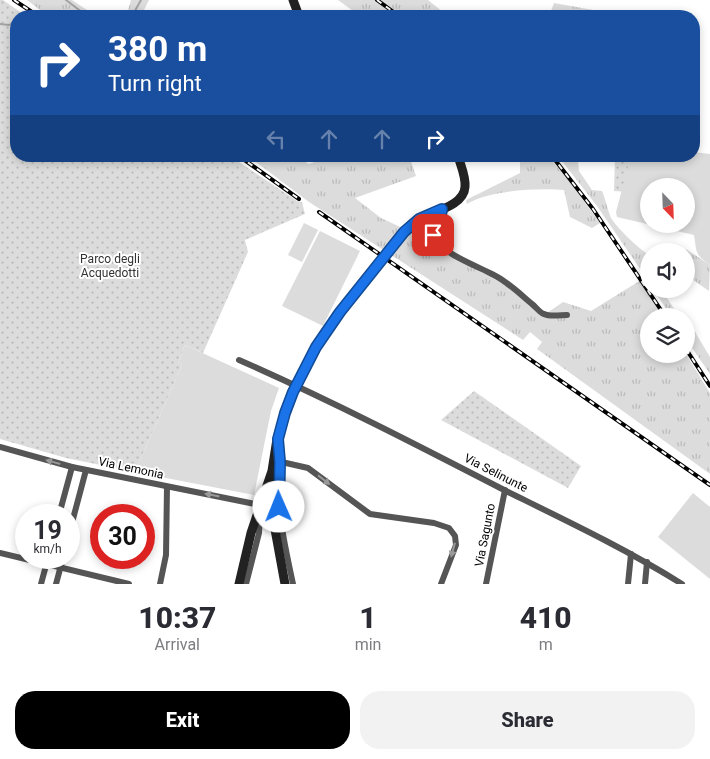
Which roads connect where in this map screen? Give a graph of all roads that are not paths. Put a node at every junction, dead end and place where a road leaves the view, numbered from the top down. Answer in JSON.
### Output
{"nodes":[{"id":1,"x":460,"y":162,"type":"edge"},
{"id":2,"x":442,"y":209,"type":"junction"},
{"id":3,"x":567,"y":315,"type":"dead end"},
{"id":4,"x":239,"y":360,"type":"dead end"},
{"id":5,"x":297,"y":386,"type":"junction"},
{"id":6,"x":0,"y":447,"type":"edge"},
{"id":7,"x":275,"y":465,"type":"junction"},
{"id":8,"x":72,"y":467,"type":"junction"},
{"id":9,"x":86,"y":470,"type":"junction"},
{"id":10,"x":167,"y":487,"type":"junction"},
{"id":11,"x":505,"y":490,"type":"junction"},
{"id":12,"x":62,"y":504,"type":"edge"},
{"id":13,"x":77,"y":504,"type":"edge"},
{"id":14,"x":259,"y":506,"type":"junction"},
{"id":15,"x":277,"y":520,"type":"junction"},
{"id":16,"x":0,"y":553,"type":"edge"},
{"id":17,"x":631,"y":554,"type":"junction"},
{"id":18,"x":15,"y":556,"type":"edge"},
{"id":19,"x":647,"y":562,"type":"junction"},
{"id":20,"x":46,"y":569,"type":"edge"},
{"id":21,"x":60,"y":569,"type":"edge"},
{"id":22,"x":69,"y":569,"type":"edge"},
{"id":23,"x":42,"y":584,"type":"edge"},
{"id":24,"x":56,"y":584,"type":"edge"},
{"id":25,"x":129,"y":584,"type":"edge"},
{"id":26,"x":160,"y":584,"type":"edge"},
{"id":27,"x":239,"y":584,"type":"edge"},
{"id":28,"x":246,"y":584,"type":"edge"},
{"id":29,"x":285,"y":584,"type":"edge"},
{"id":30,"x":293,"y":584,"type":"edge"},
{"id":31,"x":441,"y":584,"type":"edge"},
{"id":32,"x":486,"y":584,"type":"edge"},
{"id":33,"x":628,"y":584,"type":"edge"},
{"id":34,"x":645,"y":584,"type":"edge"},
{"id":35,"x":682,"y":584,"type":"edge"}],
"edges":[{"from":1,"to":2,"type":"main road"},
{"from":2,"to":3,"type":"street"},
{"from":2,"to":5,"type":"main road","bridge":true},
{"from":4,"to":5,"type":"street","name":"Via Selinunte"},
{"from":5,"to":7,"type":"main road"},
{"from":5,"to":11,"type":"street","name":"Via Selinunte"},
{"from":8,"to":6,"type":"street","name":"Via Lemonia","one_way":true},
{"from":7,"to":14,"type":"main road"},
{"from":7,"to":15,"type":"main road"},
{"from":7,"to":31,"type":"street","one_way":true},
{"from":8,"to":9,"type":"street","name":"Via Lemonia"},
{"from":8,"to":12,"type":"street"},
{"from":9,"to":10,"type":"street","name":"Via Lemonia"},
{"from":9,"to":13,"type":"street"},
{"from":14,"to":10,"type":"street","name":"Via Lemonia","one_way":true},
{"from":10,"to":26,"type":"street"},
{"from":11,"to":17,"type":"street","name":"Via Selinunte"},
{"from":11,"to":32,"type":"street","name":"Via Sagunto"},
{"from":14,"to":15,"type":"street"},
{"from":14,"to":27,"type":"main road"},
{"from":14,"to":28,"type":"street"},
{"from":15,"to":29,"type":"main road"},
{"from":15,"to":30,"type":"street"},
{"from":16,"to":18,"type":"street"},
{"from":17,"to":19,"type":"street","name":"Via Selinunte"},
{"from":17,"to":33,"type":"street"},
{"from":19,"to":34,"type":"street"},
{"from":19,"to":35,"type":"street","name":"Via Selinunte"},
{"from":20,"to":23,"type":"street"},
{"from":21,"to":24,"type":"street"},
{"from":22,"to":25,"type":"street"}]}
